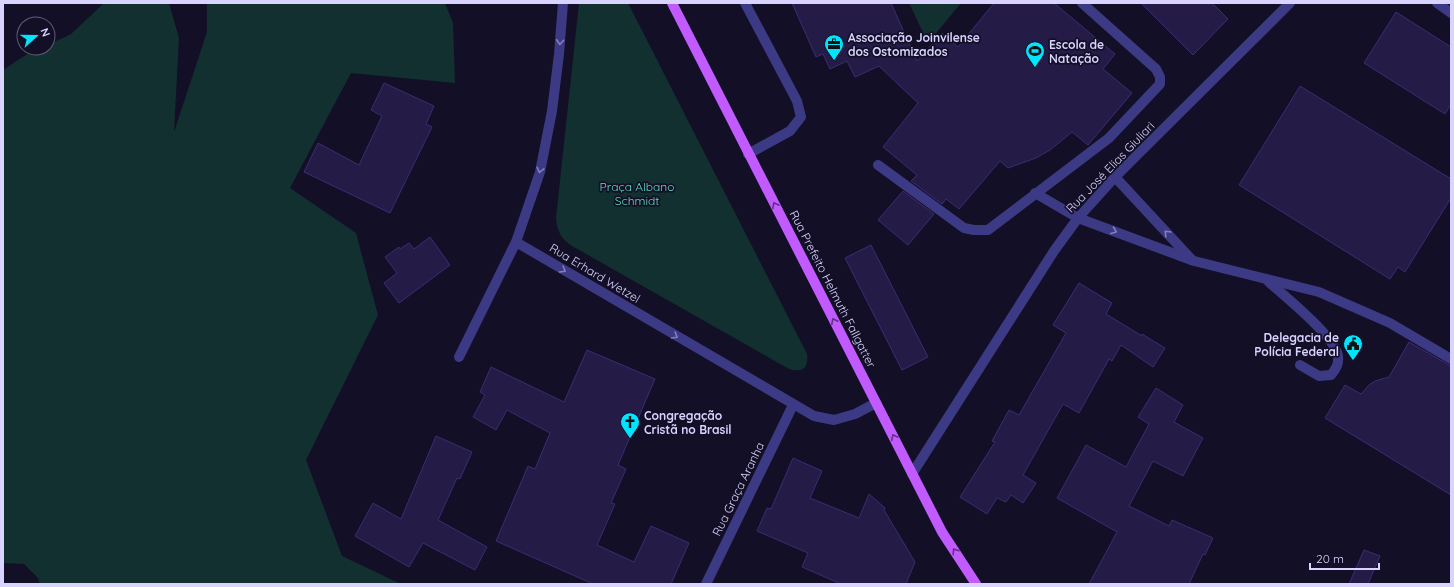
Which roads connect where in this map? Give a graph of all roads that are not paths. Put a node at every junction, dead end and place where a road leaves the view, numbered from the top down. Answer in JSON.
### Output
{"nodes":[{"id":1,"x":563,"y":3,"type":"edge"},
{"id":2,"x":672,"y":3,"type":"edge"},
{"id":3,"x":744,"y":3,"type":"edge"},
{"id":4,"x":1082,"y":3,"type":"edge"},
{"id":5,"x":1290,"y":3,"type":"edge"},
{"id":6,"x":1437,"y":3,"type":"edge"},
{"id":7,"x":1451,"y":13,"type":"edge"},
{"id":8,"x":748,"y":154,"type":"junction"},
{"id":9,"x":878,"y":165,"type":"dead end"},
{"id":10,"x":1115,"y":177,"type":"junction"},
{"id":11,"x":1035,"y":193,"type":"junction"},
{"id":12,"x":1078,"y":218,"type":"junction"},
{"id":13,"x":516,"y":242,"type":"junction"},
{"id":14,"x":1194,"y":261,"type":"junction"},
{"id":15,"x":1266,"y":279,"type":"junction"},
{"id":16,"x":459,"y":357,"type":"dead end"},
{"id":17,"x":1451,"y":359,"type":"edge"},
{"id":18,"x":1300,"y":365,"type":"dead end"},
{"id":19,"x":876,"y":403,"type":"junction"},
{"id":20,"x":793,"y":405,"type":"junction"},
{"id":21,"x":912,"y":474,"type":"junction"},
{"id":22,"x":706,"y":584,"type":"edge"},
{"id":23,"x":976,"y":584,"type":"edge"}],
"edges":[{"from":1,"to":13,"type":"street","one_way":true},
{"from":2,"to":8,"type":"main road","name":"Rua Prefeito Helmuth Fallgatter"},
{"from":3,"to":8,"type":"street"},
{"from":4,"to":11,"type":"street"},
{"from":5,"to":10,"type":"street","name":"Rua José Elias Giuliari"},
{"from":6,"to":7,"type":"street"},
{"from":19,"to":8,"type":"main road","name":"Rua Prefeito Helmuth Fallgatter","one_way":true},
{"from":9,"to":11,"type":"street"},
{"from":10,"to":12,"type":"street","name":"Rua José Elias Giuliari"},
{"from":14,"to":10,"type":"street","one_way":true},
{"from":11,"to":12,"type":"street"},
{"from":12,"to":14,"type":"street","one_way":true},
{"from":12,"to":21,"type":"street","name":"Rua José Elias Giuliari"},
{"from":13,"to":16,"type":"street"},
{"from":13,"to":20,"type":"street","name":"Rua Erhard Wetzel","one_way":true},
{"from":14,"to":15,"type":"street"},
{"from":15,"to":17,"type":"street"},
{"from":15,"to":18,"type":"street"},
{"from":19,"to":20,"type":"street","name":"Rua Erhard Wetzel"},
{"from":21,"to":19,"type":"main road","name":"Rua Prefeito Helmuth Fallgatter","one_way":true},
{"from":20,"to":22,"type":"street","name":"Rua Graça Aranha"},
{"from":23,"to":21,"type":"main road","name":"Rua Prefeito Helmuth Fallgatter","one_way":true}]}
